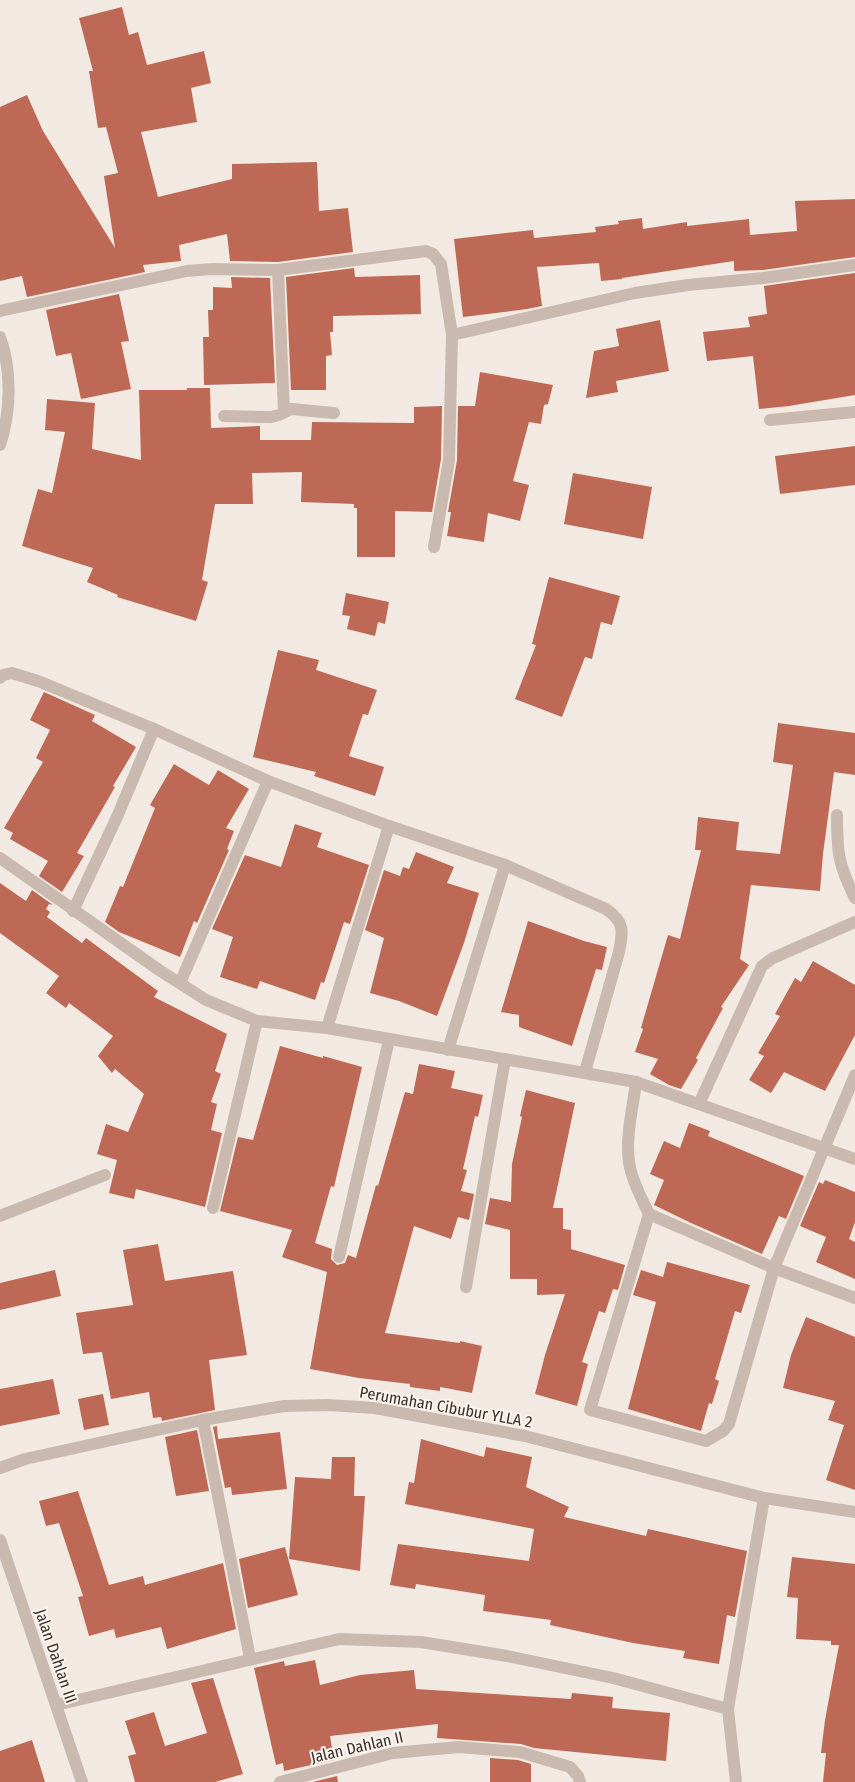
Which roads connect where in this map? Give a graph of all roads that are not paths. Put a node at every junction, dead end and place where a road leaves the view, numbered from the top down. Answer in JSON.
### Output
{"nodes":[{"id":1,"x":855,"y":266,"type":"edge"},
{"id":2,"x":278,"y":270,"type":"junction"},
{"id":3,"x":0,"y":311,"type":"edge"},
{"id":4,"x":452,"y":335,"type":"junction"},
{"id":5,"x":0,"y":337,"type":"edge"},
{"id":6,"x":284,"y":412,"type":"junction"},
{"id":7,"x":855,"y":412,"type":"edge"},
{"id":8,"x":334,"y":414,"type":"dead end"},
{"id":9,"x":224,"y":416,"type":"dead end"},
{"id":10,"x":770,"y":420,"type":"dead end"},
{"id":11,"x":0,"y":445,"type":"edge"},
{"id":12,"x":434,"y":546,"type":"dead end"},
{"id":13,"x":0,"y":678,"type":"edge"},
{"id":14,"x":154,"y":729,"type":"junction"},
{"id":15,"x":268,"y":781,"type":"junction"},
{"id":16,"x":837,"y":815,"type":"dead end"},
{"id":17,"x":389,"y":826,"type":"junction"},
{"id":18,"x":0,"y":858,"type":"edge"},
{"id":19,"x":505,"y":864,"type":"junction"},
{"id":20,"x":855,"y":898,"type":"edge"},
{"id":21,"x":73,"y":911,"type":"junction"},
{"id":22,"x":855,"y":922,"type":"edge"},
{"id":23,"x":180,"y":983,"type":"junction"},
{"id":24,"x":257,"y":1021,"type":"junction"},
{"id":25,"x":327,"y":1028,"type":"junction"},
{"id":26,"x":389,"y":1040,"type":"junction"},
{"id":27,"x":448,"y":1050,"type":"junction"},
{"id":28,"x":505,"y":1059,"type":"junction"},
{"id":29,"x":585,"y":1072,"type":"junction"},
{"id":30,"x":855,"y":1075,"type":"edge"},
{"id":31,"x":636,"y":1082,"type":"junction"},
{"id":32,"x":699,"y":1104,"type":"junction"},
{"id":33,"x":825,"y":1148,"type":"junction"},
{"id":34,"x":855,"y":1159,"type":"edge"},
{"id":35,"x":105,"y":1175,"type":"dead end"},
{"id":36,"x":213,"y":1208,"type":"dead end"},
{"id":37,"x":649,"y":1214,"type":"junction"},
{"id":38,"x":0,"y":1216,"type":"edge"},
{"id":39,"x":339,"y":1257,"type":"dead end"},
{"id":40,"x":774,"y":1268,"type":"junction"},
{"id":41,"x":466,"y":1287,"type":"dead end"},
{"id":42,"x":855,"y":1298,"type":"edge"},
{"id":43,"x":203,"y":1420,"type":"junction"},
{"id":44,"x":0,"y":1468,"type":"edge"},
{"id":45,"x":764,"y":1498,"type":"junction"},
{"id":46,"x":855,"y":1512,"type":"edge"},
{"id":47,"x":0,"y":1540,"type":"edge"},
{"id":48,"x":250,"y":1658,"type":"junction"},
{"id":49,"x":56,"y":1705,"type":"junction"},
{"id":50,"x":728,"y":1709,"type":"junction"},
{"id":51,"x":739,"y":1781,"type":"edge"},
{"id":52,"x":82,"y":1782,"type":"edge"},
{"id":53,"x":280,"y":1782,"type":"edge"},
{"id":54,"x":580,"y":1782,"type":"edge"}],
"edges":[{"from":1,"to":4,"type":"street"},
{"from":2,"to":3,"type":"street"},
{"from":2,"to":4,"type":"street"},
{"from":2,"to":6,"type":"street"},
{"from":4,"to":12,"type":"street"},
{"from":5,"to":11,"type":"street"},
{"from":6,"to":8,"type":"street"},
{"from":6,"to":9,"type":"street"},
{"from":7,"to":10,"type":"street"},
{"from":13,"to":14,"type":"street"},
{"from":14,"to":15,"type":"street"},
{"from":14,"to":21,"type":"street"},
{"from":15,"to":17,"type":"street"},
{"from":15,"to":23,"type":"street"},
{"from":16,"to":20,"type":"street"},
{"from":17,"to":19,"type":"street"},
{"from":17,"to":25,"type":"street"},
{"from":18,"to":21,"type":"street"},
{"from":19,"to":27,"type":"street"},
{"from":19,"to":29,"type":"street"},
{"from":21,"to":23,"type":"street"},
{"from":22,"to":32,"type":"street"},
{"from":23,"to":24,"type":"street"},
{"from":24,"to":25,"type":"street"},
{"from":24,"to":36,"type":"street"},
{"from":25,"to":26,"type":"street"},
{"from":26,"to":27,"type":"street"},
{"from":26,"to":39,"type":"street"},
{"from":27,"to":28,"type":"street"},
{"from":28,"to":29,"type":"street"},
{"from":28,"to":41,"type":"street"},
{"from":29,"to":31,"type":"street"},
{"from":30,"to":33,"type":"street"},
{"from":31,"to":32,"type":"street"},
{"from":31,"to":37,"type":"street"},
{"from":32,"to":33,"type":"street"},
{"from":33,"to":34,"type":"street"},
{"from":33,"to":40,"type":"street"},
{"from":35,"to":38,"type":"street"},
{"from":37,"to":40,"type":"street"},
{"from":37,"to":40,"type":"street"},
{"from":40,"to":42,"type":"street"},
{"from":43,"to":44,"type":"street","name":"Perumahan Cibubur YLLA 2"},
{"from":43,"to":45,"type":"street","name":"Perumahan Cibubur YLLA 2"},
{"from":43,"to":48,"type":"street"},
{"from":45,"to":46,"type":"street","name":"Perumahan Cibubur YLLA 2"},
{"from":45,"to":50,"type":"street"},
{"from":47,"to":49,"type":"street","name":"Jalan Dahlan III"},
{"from":48,"to":49,"type":"street"},
{"from":48,"to":50,"type":"street"},
{"from":49,"to":52,"type":"street","name":"Jalan Dahlan III"},
{"from":50,"to":51,"type":"street"},
{"from":53,"to":54,"type":"street","name":"Jalan Dahlan II"}]}
